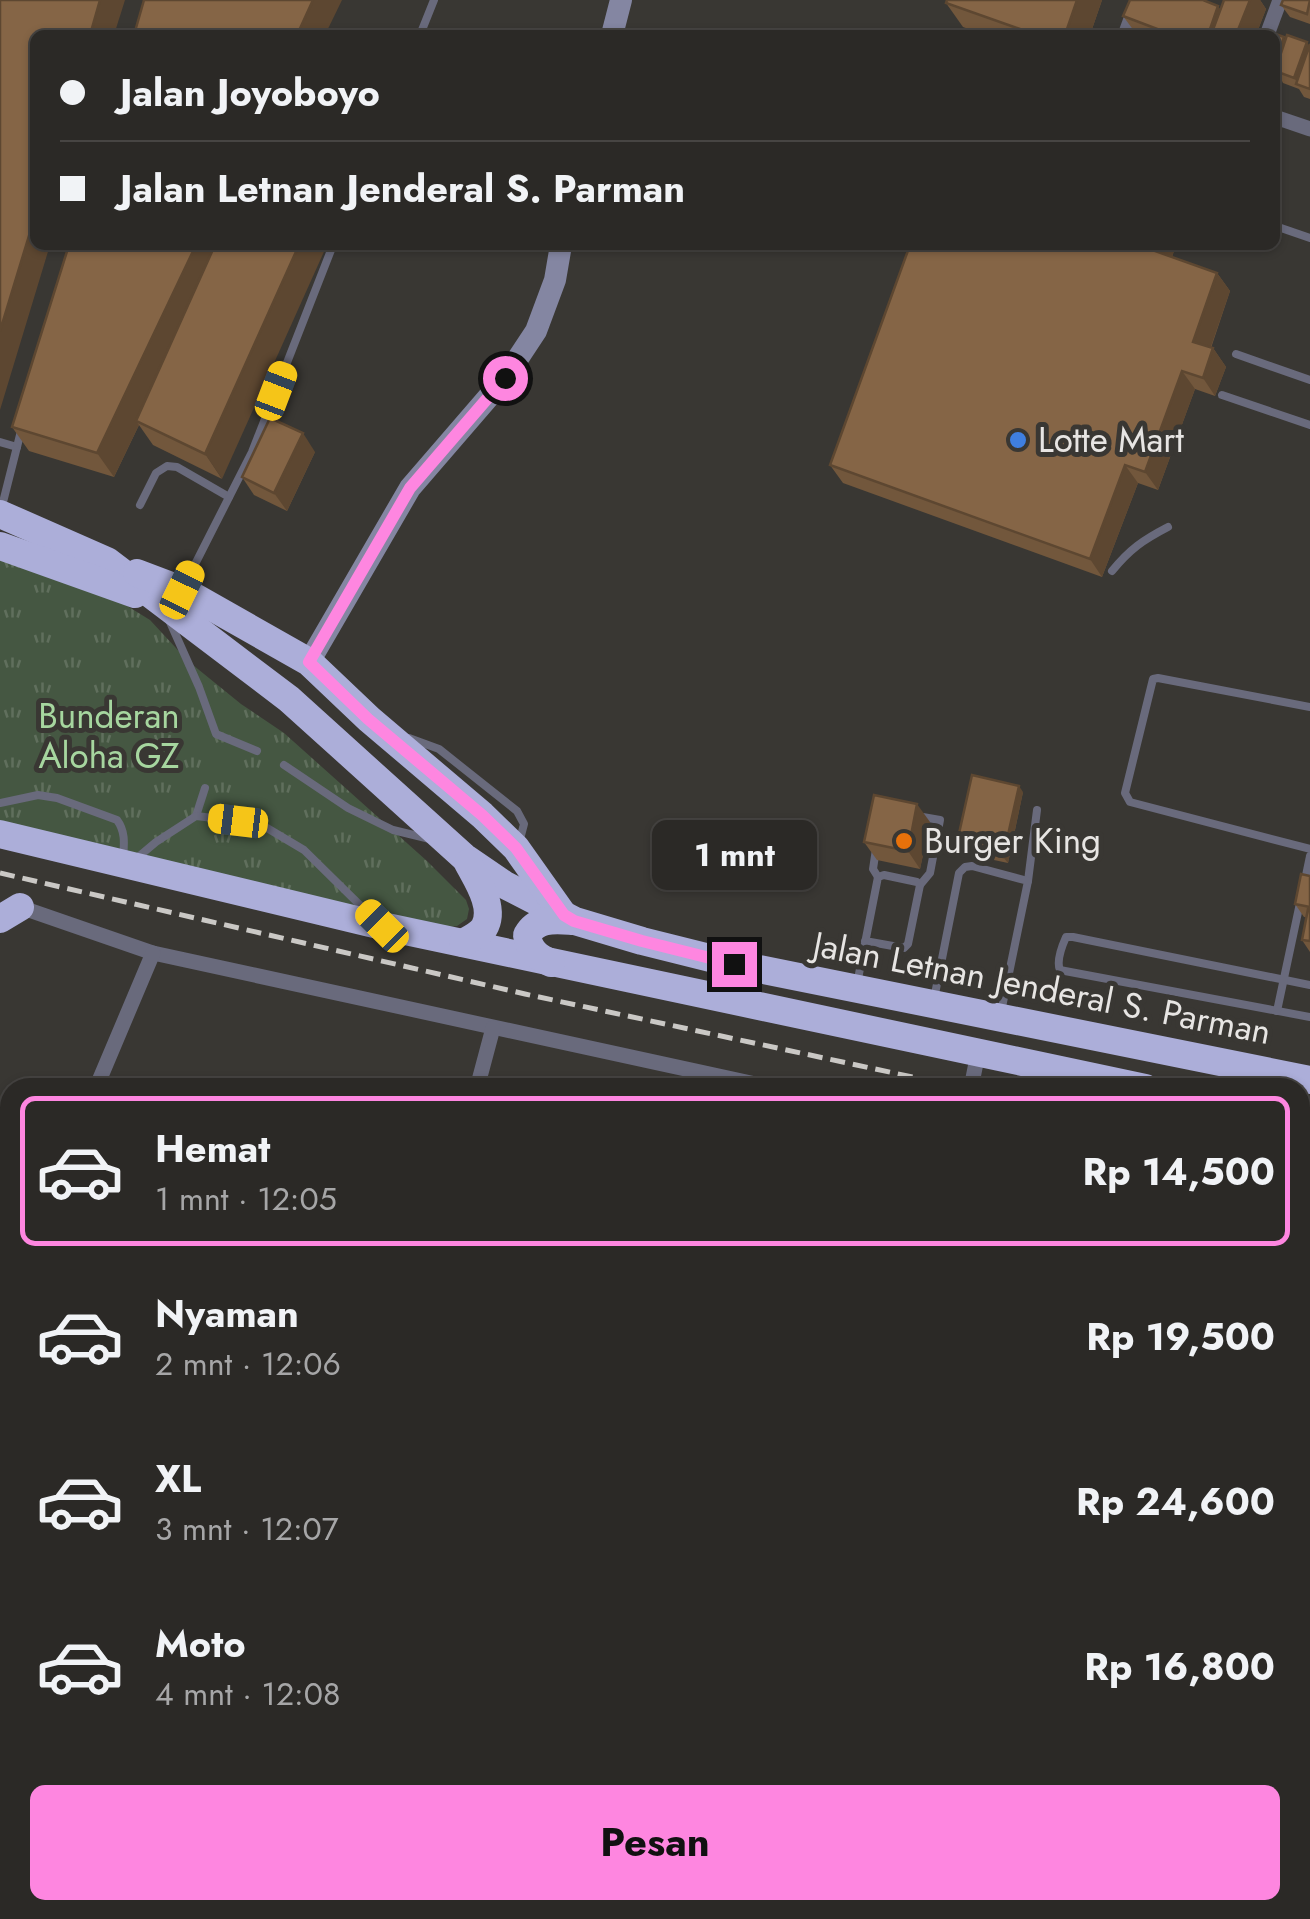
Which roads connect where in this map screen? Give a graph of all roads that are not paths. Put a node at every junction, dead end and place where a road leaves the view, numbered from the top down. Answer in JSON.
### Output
{"nodes":[{"id":1,"x":434,"y":0,"type":"edge"},
{"id":2,"x":621,"y":0,"type":"edge"},
{"id":3,"x":1138,"y":0,"type":"edge"},
{"id":4,"x":1280,"y":0,"type":"edge"},
{"id":5,"x":422,"y":30,"type":"edge"},
{"id":6,"x":613,"y":30,"type":"edge"},
{"id":7,"x":1126,"y":30,"type":"edge"},
{"id":8,"x":1268,"y":30,"type":"edge"},
{"id":9,"x":1280,"y":118,"type":"edge"},
{"id":10,"x":1310,"y":129,"type":"edge"},
{"id":11,"x":1281,"y":228,"type":"dead end"},
{"id":12,"x":1310,"y":238,"type":"edge"},
{"id":13,"x":331,"y":250,"type":"edge"},
{"id":14,"x":560,"y":250,"type":"edge"},
{"id":15,"x":1236,"y":354,"type":"dead end"},
{"id":16,"x":1310,"y":380,"type":"edge"},
{"id":17,"x":1222,"y":395,"type":"dead end"},
{"id":18,"x":1310,"y":425,"type":"edge"},
{"id":19,"x":22,"y":428,"type":"edge"},
{"id":20,"x":0,"y":442,"type":"edge"},
{"id":21,"x":17,"y":447,"type":"junction"},
{"id":22,"x":229,"y":497,"type":"junction"},
{"id":23,"x":140,"y":505,"type":"dead end"},
{"id":24,"x":2,"y":507,"type":"edge"},
{"id":25,"x":1168,"y":527,"type":"dead end"},
{"id":26,"x":0,"y":546,"type":"edge"},
{"id":27,"x":1112,"y":572,"type":"dead end"},
{"id":28,"x":172,"y":597,"type":"junction"},
{"id":29,"x":309,"y":662,"type":"junction"},
{"id":30,"x":1310,"y":707,"type":"edge"},
{"id":31,"x":216,"y":734,"type":"junction"},
{"id":32,"x":213,"y":746,"type":"dead end"},
{"id":33,"x":257,"y":751,"type":"dead end"},
{"id":34,"x":284,"y":765,"type":"dead end"},
{"id":35,"x":205,"y":788,"type":"dead end"},
{"id":36,"x":0,"y":803,"type":"edge"},
{"id":37,"x":1037,"y":810,"type":"dead end"},
{"id":38,"x":902,"y":813,"type":"edge"},
{"id":39,"x":196,"y":816,"type":"junction"},
{"id":40,"x":238,"y":821,"type":"dead end"},
{"id":41,"x":267,"y":828,"type":"dead end"},
{"id":42,"x":880,"y":829,"type":"edge"},
{"id":43,"x":0,"y":834,"type":"edge"},
{"id":44,"x":457,"y":851,"type":"junction"},
{"id":45,"x":1310,"y":852,"type":"edge"},
{"id":46,"x":126,"y":864,"type":"junction"},
{"id":47,"x":878,"y":877,"type":"junction"},
{"id":48,"x":1028,"y":881,"type":"junction"},
{"id":49,"x":920,"y":885,"type":"junction"},
{"id":50,"x":10,"y":913,"type":"edge"},
{"id":51,"x":569,"y":918,"type":"junction"},
{"id":52,"x":382,"y":926,"type":"junction"},
{"id":53,"x":864,"y":942,"type":"junction"},
{"id":54,"x":463,"y":944,"type":"junction"},
{"id":55,"x":153,"y":954,"type":"junction"},
{"id":56,"x":558,"y":965,"type":"junction"},
{"id":57,"x":1284,"y":980,"type":"junction"},
{"id":58,"x":1310,"y":985,"type":"edge"},
{"id":59,"x":856,"y":988,"type":"junction"},
{"id":60,"x":933,"y":1004,"type":"junction"},
{"id":61,"x":1278,"y":1012,"type":"junction"},
{"id":62,"x":1000,"y":1017,"type":"junction"},
{"id":63,"x":1310,"y":1018,"type":"edge"},
{"id":64,"x":493,"y":1028,"type":"junction"},
{"id":65,"x":978,"y":1053,"type":"junction"},
{"id":66,"x":100,"y":1078,"type":"edge"},
{"id":67,"x":480,"y":1078,"type":"edge"},
{"id":68,"x":726,"y":1078,"type":"edge"},
{"id":69,"x":973,"y":1078,"type":"edge"},
{"id":70,"x":1097,"y":1078,"type":"edge"},
{"id":71,"x":1300,"y":1078,"type":"edge"}],
"edges":[{"from":1,"to":5,"type":"lane"},
{"from":2,"to":6,"type":"street"},
{"from":3,"to":7,"type":"street"},
{"from":4,"to":8,"type":"street"},
{"from":9,"to":10,"type":"street"},
{"from":11,"to":12,"type":"lane"},
{"from":13,"to":22,"type":"lane"},
{"from":14,"to":29,"type":"street"},
{"from":15,"to":16,"type":"lane"},
{"from":17,"to":18,"type":"lane"},
{"from":19,"to":21,"type":"lane"},
{"from":20,"to":21,"type":"lane"},
{"from":21,"to":24,"type":"lane"},
{"from":22,"to":23,"type":"lane"},
{"from":22,"to":28,"type":"lane"},
{"from":24,"to":28,"type":"highway","name":"Jalan Letnan Jenderal S. Parman"},
{"from":25,"to":27,"type":"lane"},
{"from":26,"to":28,"type":"highway"},
{"from":28,"to":29,"type":"highway"},
{"from":28,"to":31,"type":"lane"},
{"from":28,"to":44,"type":"highway","name":"Jalan Letnan Jenderal S. Parman"},
{"from":29,"to":51,"type":"highway"},
{"from":30,"to":45,"type":"lane"},
{"from":31,"to":32,"type":"lane"},
{"from":31,"to":33,"type":"lane"},
{"from":34,"to":44,"type":"lane"},
{"from":35,"to":39,"type":"lane"},
{"from":36,"to":46,"type":"lane"},
{"from":37,"to":48,"type":"lane"},
{"from":38,"to":49,"type":"lane"},
{"from":39,"to":40,"type":"lane"},
{"from":39,"to":46,"type":"lane"},
{"from":41,"to":52,"type":"lane"},
{"from":42,"to":47,"type":"lane"},
{"from":43,"to":46,"type":"highway"},
{"from":44,"to":51,"type":"highway","name":"Jalan Letnan Jenderal S. Parman"},
{"from":44,"to":54,"type":"highway"},
{"from":45,"to":57,"type":"lane"},
{"from":46,"to":52,"type":"highway"},
{"from":47,"to":49,"type":"lane"},
{"from":47,"to":53,"type":"lane"},
{"from":48,"to":60,"type":"lane"},
{"from":48,"to":62,"type":"lane"},
{"from":49,"to":53,"type":"lane"},
{"from":50,"to":55,"type":"street"},
{"from":51,"to":56,"type":"highway"},
{"from":51,"to":59,"type":"highway","name":"Jalan Letnan Jenderal S. Parman"},
{"from":52,"to":54,"type":"highway"},
{"from":53,"to":59,"type":"lane"},
{"from":54,"to":56,"type":"highway"},
{"from":55,"to":64,"type":"street"},
{"from":55,"to":66,"type":"street"},
{"from":56,"to":65,"type":"highway"},
{"from":57,"to":58,"type":"lane"},
{"from":57,"to":61,"type":"lane"},
{"from":57,"to":61,"type":"lane"},
{"from":59,"to":60,"type":"highway","name":"Jalan Letnan Jenderal S. Parman"},
{"from":60,"to":62,"type":"highway","name":"Jalan Letnan Jenderal S. Parman"},
{"from":61,"to":63,"type":"lane"},
{"from":62,"to":71,"type":"highway","name":"Jalan Letnan Jenderal S. Parman"},
{"from":64,"to":67,"type":"street"},
{"from":64,"to":68,"type":"street"},
{"from":65,"to":69,"type":"street"},
{"from":65,"to":70,"type":"highway"}]}
